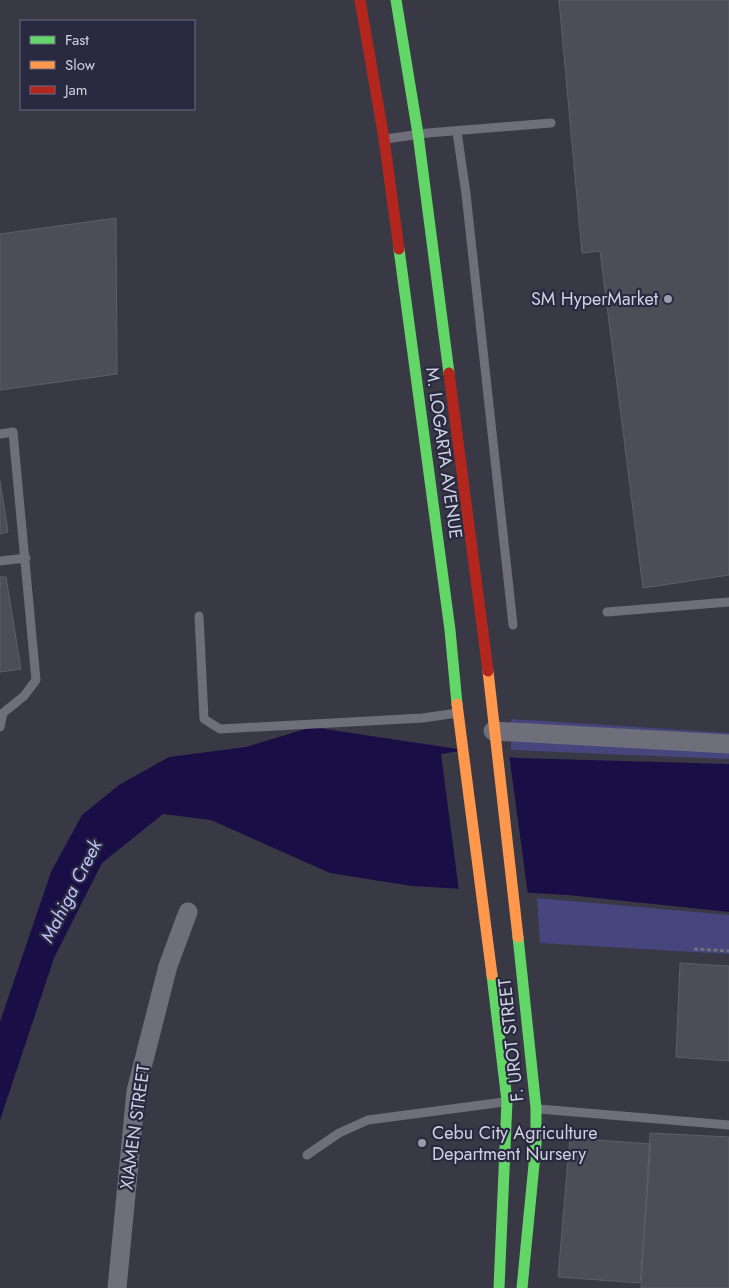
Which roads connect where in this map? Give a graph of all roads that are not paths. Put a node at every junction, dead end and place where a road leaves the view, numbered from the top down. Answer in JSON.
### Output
{"nodes":[{"id":1,"x":360,"y":0,"type":"edge"},
{"id":2,"x":396,"y":0,"type":"edge"},
{"id":3,"x":552,"y":123,"type":"dead end"},
{"id":4,"x":457,"y":132,"type":"junction"},
{"id":5,"x":418,"y":134,"type":"junction"},
{"id":6,"x":384,"y":139,"type":"junction"},
{"id":7,"x":0,"y":434,"type":"edge"},
{"id":8,"x":26,"y":558,"type":"junction"},
{"id":9,"x":0,"y":561,"type":"edge"},
{"id":10,"x":729,"y":602,"type":"edge"},
{"id":11,"x":607,"y":612,"type":"dead end"},
{"id":12,"x":199,"y":616,"type":"dead end"},
{"id":13,"x":513,"y":625,"type":"dead end"},
{"id":14,"x":458,"y":713,"type":"junction"},
{"id":15,"x":0,"y":727,"type":"edge"},
{"id":16,"x":494,"y":738,"type":"junction"},
{"id":17,"x":729,"y":744,"type":"edge"},
{"id":18,"x":514,"y":908,"type":"joint"},
{"id":19,"x":188,"y":912,"type":"dead end"},
{"id":20,"x":483,"y":913,"type":"joint"},
{"id":21,"x":507,"y":1101,"type":"junction"},
{"id":22,"x":536,"y":1108,"type":"junction"},
{"id":23,"x":729,"y":1124,"type":"edge"},
{"id":24,"x":505,"y":1143,"type":"junction"},
{"id":25,"x":536,"y":1144,"type":"junction"},
{"id":26,"x":307,"y":1154,"type":"dead end"},
{"id":27,"x":117,"y":1288,"type":"edge"},
{"id":28,"x":499,"y":1288,"type":"edge"},
{"id":29,"x":522,"y":1288,"type":"edge"}],
"edges":[{"from":1,"to":6,"type":"main road","name":"M. LOGARTA AVENUE"},
{"from":2,"to":5,"type":"main road","name":"M. LOGARTA AVENUE"},
{"from":3,"to":4,"type":"lane"},
{"from":4,"to":5,"type":"lane"},
{"from":4,"to":13,"type":"lane"},
{"from":5,"to":6,"type":"lane"},
{"from":5,"to":16,"type":"main road","name":"M. LOGARTA AVENUE"},
{"from":6,"to":14,"type":"main road","name":"M. LOGARTA AVENUE"},
{"from":7,"to":8,"type":"lane"},
{"from":8,"to":9,"type":"lane"},
{"from":8,"to":15,"type":"lane"},
{"from":10,"to":11,"type":"lane"},
{"from":12,"to":14,"type":"lane"},
{"from":14,"to":20,"type":"main road","name":"M. LOGARTA AVENUE"},
{"from":16,"to":17,"type":"street"},
{"from":16,"to":18,"type":"main road","name":"M. LOGARTA AVENUE"},
{"from":18,"to":22,"type":"main road","name":"F. UROT STREET"},
{"from":19,"to":27,"type":"street","name":"XIAMEN STREET"},
{"from":20,"to":21,"type":"main road","name":"F. UROT STREET"},
{"from":21,"to":24,"type":"main road","name":"F. UROT STREET"},
{"from":21,"to":26,"type":"lane"},
{"from":22,"to":23,"type":"lane"},
{"from":22,"to":25,"type":"main road","name":"F. UROT STREET"},
{"from":24,"to":25,"type":"main road"},
{"from":24,"to":28,"type":"main road","name":"F. UROT STREET"},
{"from":25,"to":29,"type":"main road","name":"F. UROT STREET"}]}
